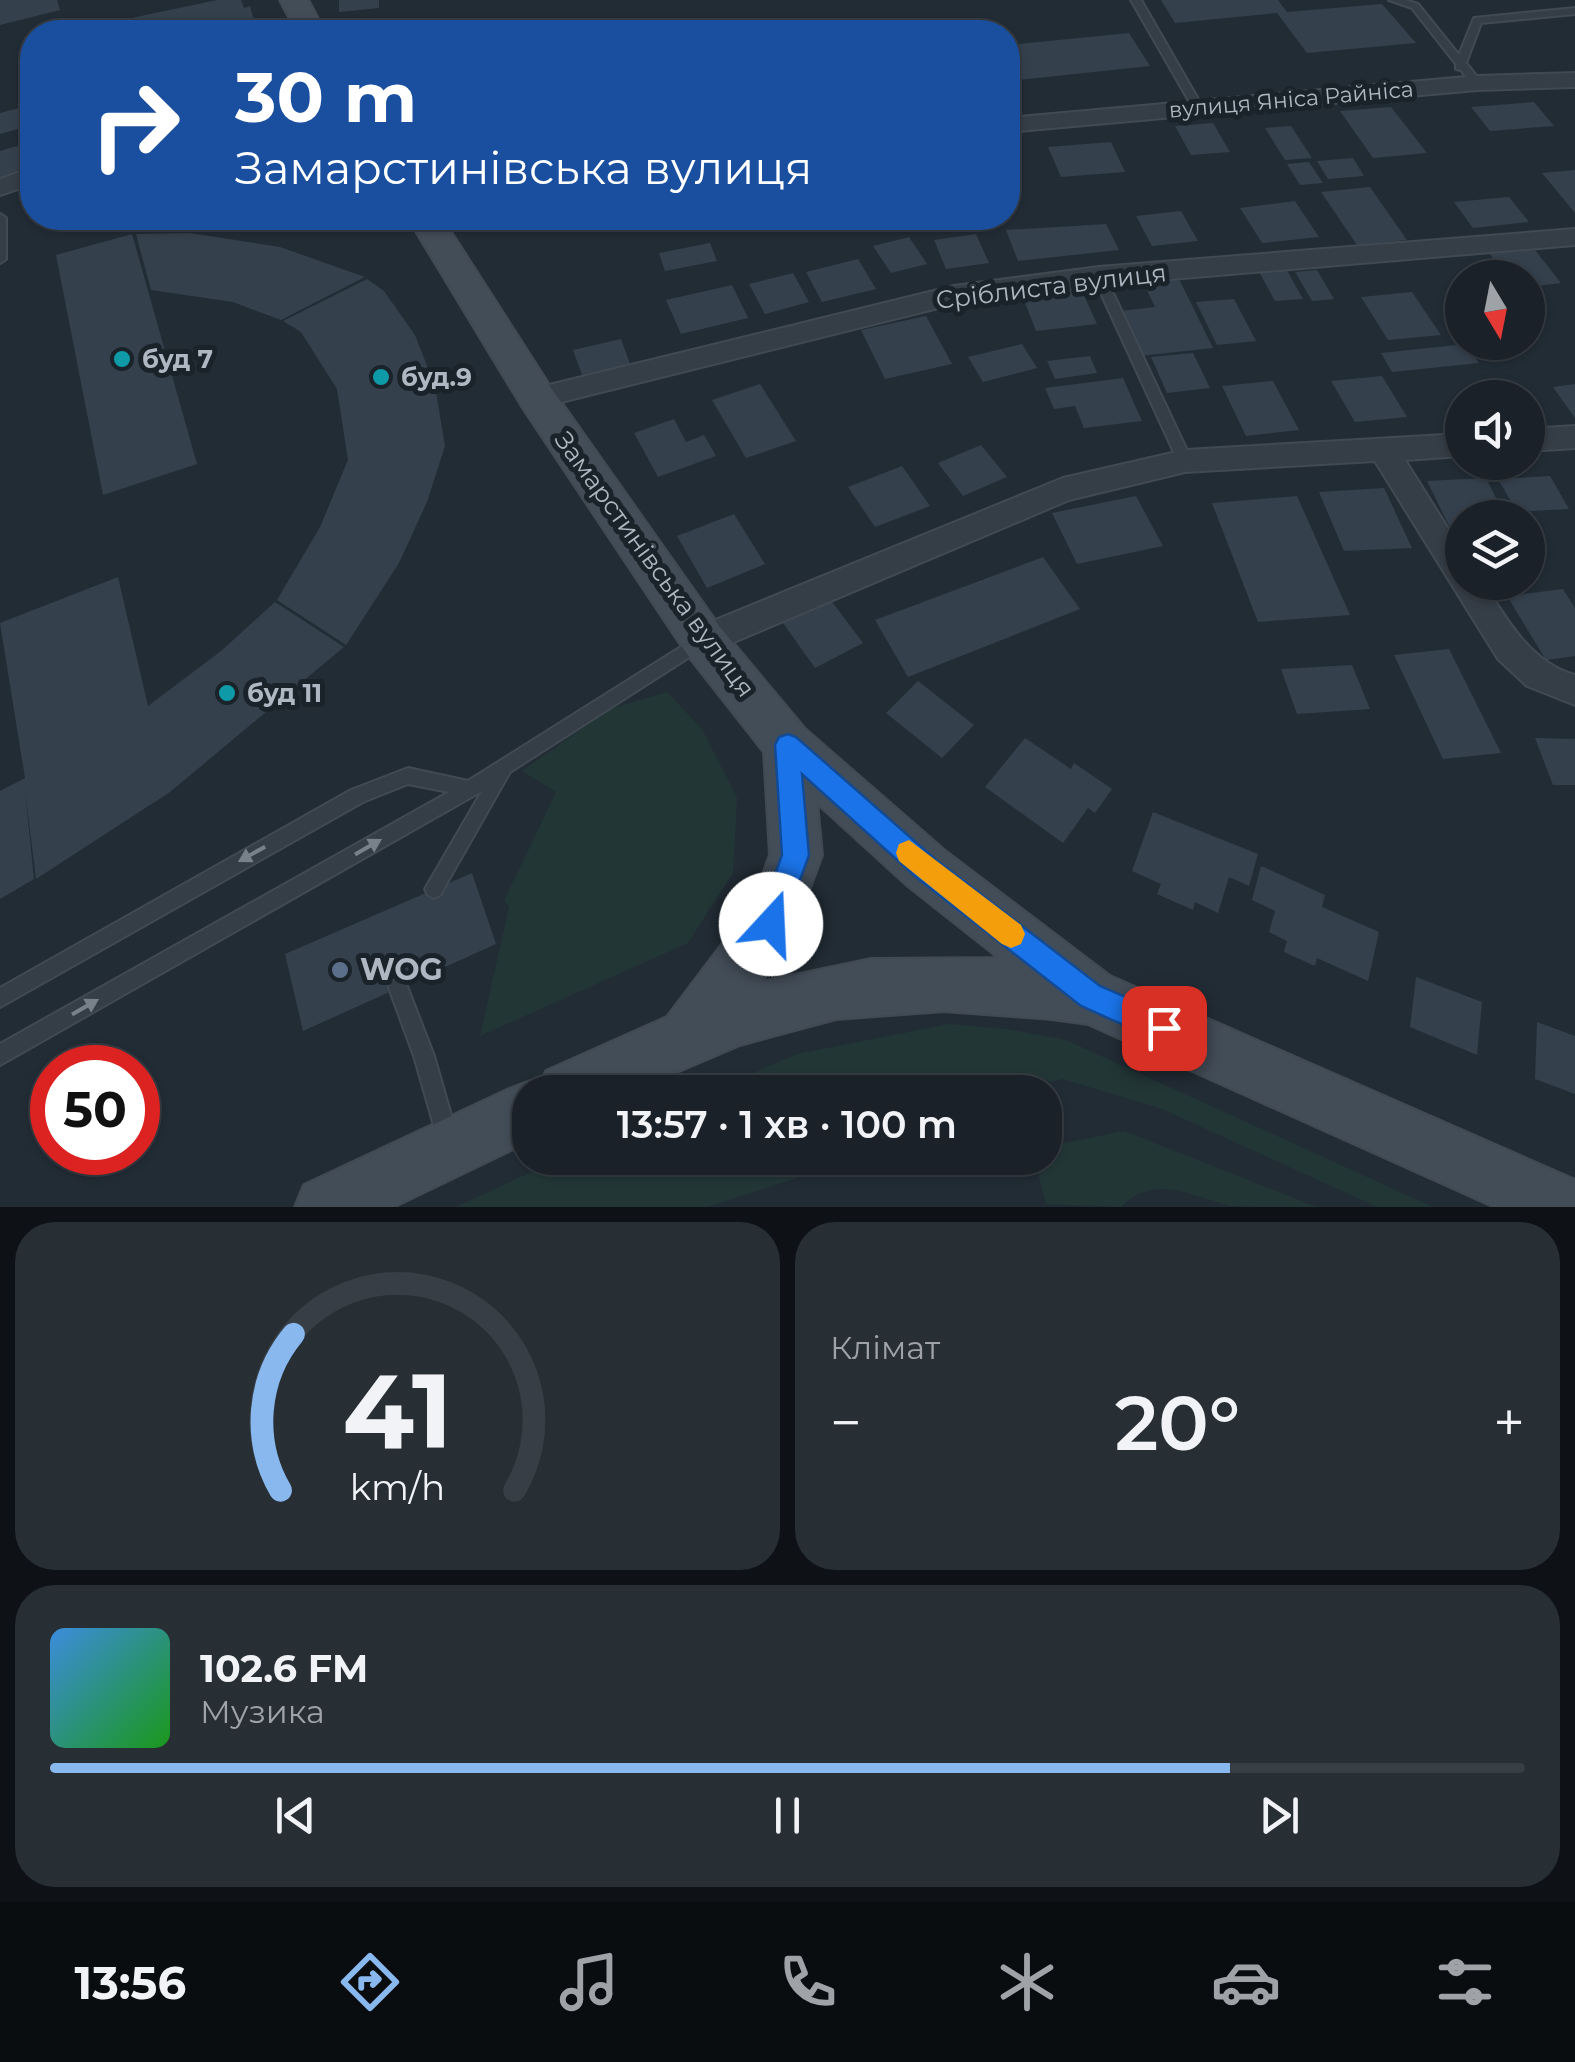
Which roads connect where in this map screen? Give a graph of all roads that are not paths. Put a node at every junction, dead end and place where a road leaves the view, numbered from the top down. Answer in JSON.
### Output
{"nodes":[{"id":1,"x":1136,"y":0,"type":"edge"},
{"id":2,"x":1394,"y":0,"type":"edge"},
{"id":3,"x":1575,"y":11,"type":"edge"},
{"id":4,"x":1469,"y":75,"type":"junction"},
{"id":5,"x":1575,"y":80,"type":"edge"},
{"id":6,"x":1197,"y":106,"type":"junction"},
{"id":7,"x":1020,"y":124,"type":"edge"},
{"id":8,"x":0,"y":218,"type":"edge"},
{"id":9,"x":432,"y":230,"type":"edge"},
{"id":10,"x":1575,"y":237,"type":"edge"},
{"id":11,"x":0,"y":260,"type":"edge"},
{"id":12,"x":1099,"y":276,"type":"junction"},
{"id":13,"x":537,"y":398,"type":"junction"},
{"id":14,"x":1575,"y":437,"type":"edge"},
{"id":15,"x":1545,"y":439,"type":"edge"},
{"id":16,"x":1445,"y":446,"type":"edge"},
{"id":17,"x":1384,"y":451,"type":"junction"},
{"id":18,"x":1185,"y":461,"type":"junction"},
{"id":19,"x":1445,"y":549,"type":"edge"},
{"id":20,"x":1476,"y":600,"type":"edge"},
{"id":21,"x":703,"y":640,"type":"junction"},
{"id":22,"x":1575,"y":690,"type":"edge"},
{"id":23,"x":788,"y":745,"type":"junction"},
{"id":24,"x":506,"y":765,"type":"junction"},
{"id":25,"x":470,"y":789,"type":"junction"},
{"id":26,"x":434,"y":889,"type":"dead end"},
{"id":27,"x":398,"y":988,"type":"dead end"},
{"id":28,"x":1090,"y":996,"type":"junction"},
{"id":29,"x":0,"y":998,"type":"edge"},
{"id":30,"x":688,"y":1035,"type":"junction"},
{"id":31,"x":0,"y":1055,"type":"edge"},
{"id":32,"x":602,"y":1075,"type":"edge"},
{"id":33,"x":512,"y":1118,"type":"edge"},
{"id":34,"x":450,"y":1147,"type":"junction"},
{"id":35,"x":326,"y":1207,"type":"edge"},
{"id":36,"x":1565,"y":1207,"type":"edge"}],
"edges":[{"from":1,"to":6,"type":"lane"},
{"from":2,"to":4,"type":"lane"},
{"from":3,"to":4,"type":"lane"},
{"from":4,"to":5,"type":"street","name":"вулиця Яніса Райніса"},
{"from":4,"to":6,"type":"street","name":"вулиця Яніса Райніса"},
{"from":6,"to":7,"type":"street","name":"вулиця Яніса Райніса"},
{"from":8,"to":11,"type":"lane"},
{"from":9,"to":13,"type":"main road","name":"Замарстинівська вулиця"},
{"from":10,"to":12,"type":"street","name":"Сріблиста вулиця"},
{"from":12,"to":13,"type":"street","name":"Сріблиста вулиця"},
{"from":12,"to":18,"type":"lane"},
{"from":13,"to":21,"type":"main road","name":"Замарстинівська вулиця"},
{"from":14,"to":15,"type":"street"},
{"from":16,"to":17,"type":"street"},
{"from":17,"to":18,"type":"street"},
{"from":17,"to":19,"type":"street"},
{"from":18,"to":21,"type":"street"},
{"from":20,"to":22,"type":"street"},
{"from":21,"to":23,"type":"main road","name":"Замарстинівська вулиця"},
{"from":21,"to":24,"type":"lane"},
{"from":23,"to":28,"type":"main road","name":"Замарстинівська вулиця"},
{"from":23,"to":30,"type":"main road"},
{"from":24,"to":25,"type":"lane"},
{"from":24,"to":26,"type":"lane"},
{"from":25,"to":29,"type":"lane","one_way":true},
{"from":31,"to":25,"type":"lane","one_way":true},
{"from":27,"to":34,"type":"lane"},
{"from":28,"to":30,"type":"main road"},
{"from":28,"to":36,"type":"main road","name":"Замарстинівська вулиця"},
{"from":30,"to":32,"type":"main road"},
{"from":33,"to":34,"type":"main road"},
{"from":34,"to":35,"type":"main road"}]}
